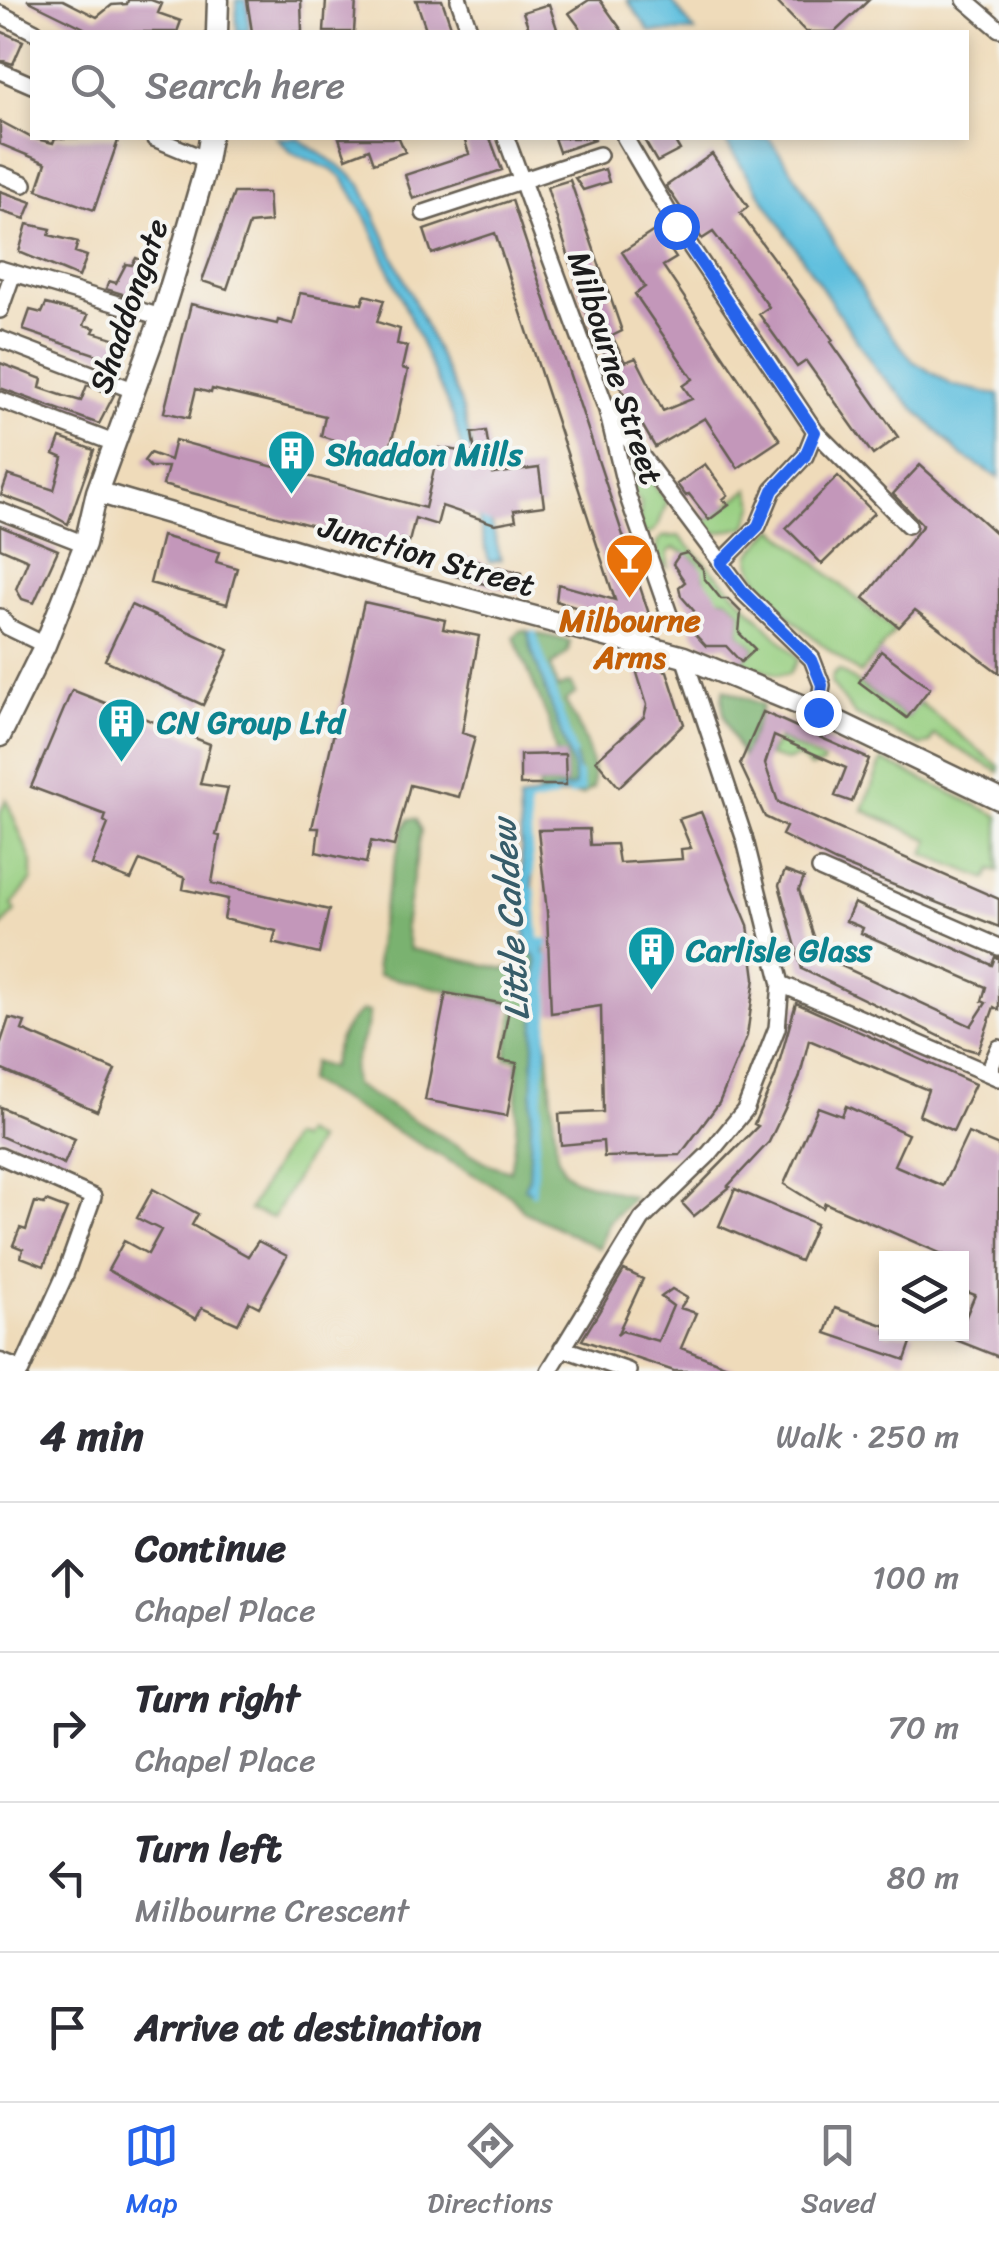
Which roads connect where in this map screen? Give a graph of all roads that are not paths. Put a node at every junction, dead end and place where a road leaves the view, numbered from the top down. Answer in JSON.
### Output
{"nodes":[{"id":1,"x":218,"y":0,"type":"edge"},
{"id":2,"x":459,"y":0,"type":"edge"},
{"id":3,"x":964,"y":0,"type":"edge"},
{"id":4,"x":0,"y":14,"type":"edge"},
{"id":5,"x":999,"y":29,"type":"edge"},
{"id":6,"x":31,"y":30,"type":"edge"},
{"id":7,"x":217,"y":30,"type":"edge"},
{"id":8,"x":469,"y":30,"type":"edge"},
{"id":9,"x":0,"y":71,"type":"edge"},
{"id":10,"x":30,"y":84,"type":"edge"},
{"id":11,"x":159,"y":140,"type":"edge"},
{"id":12,"x":210,"y":140,"type":"edge"},
{"id":13,"x":507,"y":140,"type":"edge"},
{"id":14,"x":626,"y":140,"type":"edge"},
{"id":15,"x":599,"y":155,"type":"dead end"},
{"id":16,"x":207,"y":160,"type":"junction"},
{"id":17,"x":0,"y":174,"type":"edge"},
{"id":18,"x":520,"y":180,"type":"junction"},
{"id":19,"x":24,"y":184,"type":"dead end"},
{"id":20,"x":424,"y":213,"type":"dead end"},
{"id":21,"x":6,"y":271,"type":"edge"},
{"id":22,"x":0,"y":310,"type":"edge"},
{"id":23,"x":161,"y":317,"type":"junction"},
{"id":24,"x":0,"y":340,"type":"edge"},
{"id":25,"x":133,"y":390,"type":"junction"},
{"id":26,"x":0,"y":400,"type":"edge"},
{"id":27,"x":606,"y":410,"type":"junction"},
{"id":28,"x":815,"y":432,"type":"junction"},
{"id":29,"x":114,"y":443,"type":"junction"},
{"id":30,"x":97,"y":492,"type":"junction"},
{"id":31,"x":0,"y":511,"type":"edge"},
{"id":32,"x":908,"y":525,"type":"dead end"},
{"id":33,"x":85,"y":544,"type":"junction"},
{"id":34,"x":721,"y":563,"type":"junction"},
{"id":35,"x":0,"y":617,"type":"edge"},
{"id":36,"x":670,"y":617,"type":"dead end"},
{"id":37,"x":45,"y":644,"type":"junction"},
{"id":38,"x":684,"y":657,"type":"junction"},
{"id":39,"x":818,"y":712,"type":"junction"},
{"id":40,"x":0,"y":736,"type":"edge"},
{"id":41,"x":999,"y":799,"type":"edge"},
{"id":42,"x":820,"y":869,"type":"dead end"},
{"id":43,"x":999,"y":947,"type":"edge"},
{"id":44,"x":781,"y":984,"type":"junction"},
{"id":45,"x":999,"y":1048,"type":"edge"},
{"id":46,"x":994,"y":1076,"type":"edge"},
{"id":47,"x":0,"y":1156,"type":"edge"},
{"id":48,"x":562,"y":1348,"type":"junction"},
{"id":49,"x":0,"y":1364,"type":"edge"},
{"id":50,"x":20,"y":1371,"type":"edge"},
{"id":51,"x":550,"y":1371,"type":"edge"},
{"id":52,"x":628,"y":1371,"type":"edge"}],
"edges":[{"from":1,"to":7,"type":"street"},
{"from":2,"to":8,"type":"street"},
{"from":3,"to":5,"type":"street"},
{"from":4,"to":6,"type":"street"},
{"from":9,"to":10,"type":"street"},
{"from":11,"to":16,"type":"street"},
{"from":12,"to":16,"type":"street","name":"Shaddongate"},
{"from":13,"to":18,"type":"street","name":"Milbourne Street"},
{"from":14,"to":28,"type":"street"},
{"from":15,"to":18,"type":"street"},
{"from":16,"to":23,"type":"street","name":"Shaddongate"},
{"from":17,"to":19,"type":"street"},
{"from":18,"to":20,"type":"street"},
{"from":18,"to":27,"type":"street","name":"Milbourne Street"},
{"from":21,"to":22,"type":"street"},
{"from":21,"to":23,"type":"street"},
{"from":23,"to":25,"type":"street","name":"Shaddongate"},
{"from":24,"to":25,"type":"street"},
{"from":25,"to":29,"type":"street","name":"Shaddongate"},
{"from":26,"to":29,"type":"street"},
{"from":27,"to":34,"type":"street"},
{"from":27,"to":36,"type":"street","name":"Milbourne Street"},
{"from":28,"to":32,"type":"street"},
{"from":28,"to":34,"type":"street"},
{"from":29,"to":30,"type":"street","name":"Shaddongate"},
{"from":30,"to":33,"type":"street","name":"Shaddongate"},
{"from":30,"to":38,"type":"street","name":"Junction Street"},
{"from":31,"to":33,"type":"street"},
{"from":33,"to":37,"type":"street","name":"Shaddongate"},
{"from":34,"to":39,"type":"street"},
{"from":35,"to":37,"type":"street"},
{"from":37,"to":40,"type":"street","name":"Shaddongate"},
{"from":38,"to":39,"type":"street","name":"Junction Street"},
{"from":38,"to":44,"type":"street"},
{"from":39,"to":41,"type":"street","name":"Junction Street"},
{"from":42,"to":43,"type":"street"},
{"from":44,"to":46,"type":"street"},
{"from":44,"to":48,"type":"street"},
{"from":45,"to":46,"type":"street"},
{"from":47,"to":50,"type":"street"},
{"from":48,"to":51,"type":"street"},
{"from":48,"to":52,"type":"street"},
{"from":49,"to":50,"type":"street"}]}
